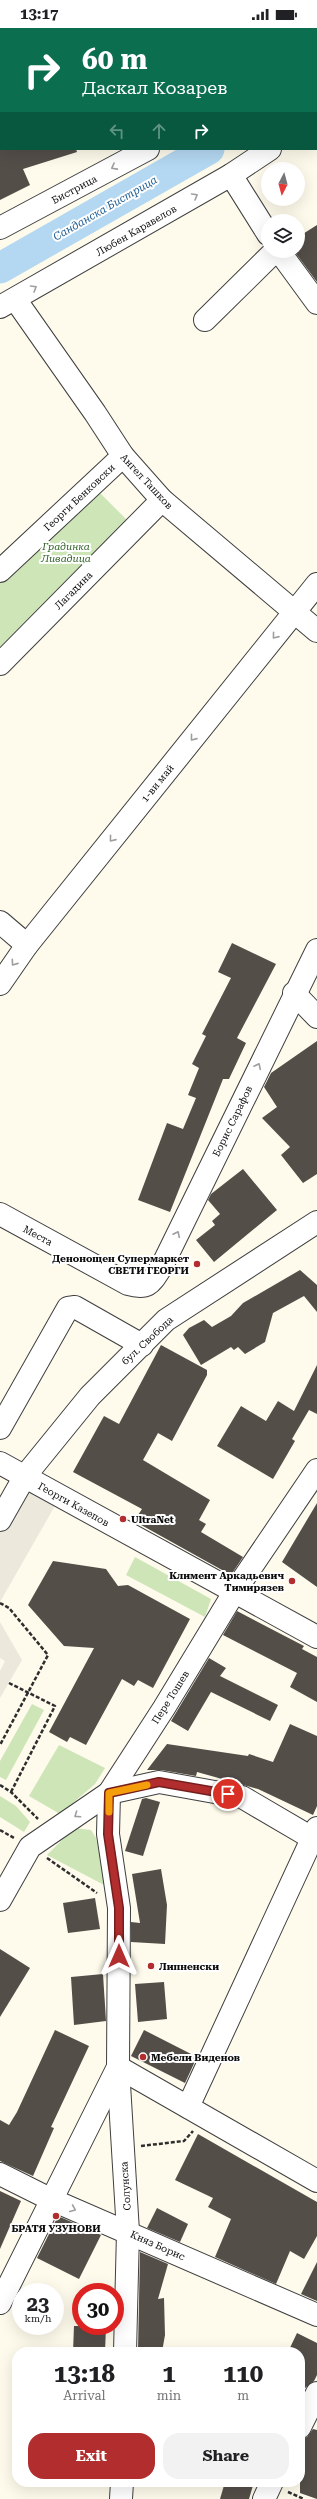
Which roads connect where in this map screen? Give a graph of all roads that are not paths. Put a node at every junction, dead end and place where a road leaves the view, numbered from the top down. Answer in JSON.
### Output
{"nodes":[{"id":1,"x":146,"y":150,"type":"edge"},
{"id":2,"x":268,"y":150,"type":"edge"},
{"id":3,"x":231,"y":175,"type":"junction"},
{"id":4,"x":261,"y":223,"type":"edge"},
{"id":5,"x":0,"y":228,"type":"edge"},
{"id":6,"x":268,"y":258,"type":"edge"},
{"id":7,"x":284,"y":258,"type":"edge"},
{"id":8,"x":7,"y":303,"type":"edge"},
{"id":9,"x":317,"y":303,"type":"edge"},
{"id":10,"x":206,"y":320,"type":"dead end"},
{"id":11,"x":122,"y":456,"type":"junction"},
{"id":12,"x":162,"y":500,"type":"junction"},
{"id":13,"x":0,"y":571,"type":"edge"},
{"id":14,"x":317,"y":584,"type":"edge"},
{"id":15,"x":294,"y":612,"type":"junction"},
{"id":16,"x":317,"y":631,"type":"edge"},
{"id":17,"x":0,"y":664,"type":"edge"},
{"id":18,"x":0,"y":922,"type":"edge"},
{"id":19,"x":27,"y":945,"type":"junction"},
{"id":20,"x":317,"y":950,"type":"edge"},
{"id":21,"x":0,"y":984,"type":"edge"},
{"id":22,"x":294,"y":993,"type":"junction"},
{"id":23,"x":317,"y":1017,"type":"edge"},
{"id":24,"x":0,"y":1214,"type":"edge"},
{"id":25,"x":317,"y":1222,"type":"edge"},
{"id":26,"x":141,"y":1287,"type":"joint"},
{"id":27,"x":142,"y":1345,"type":"junction"},
{"id":28,"x":0,"y":1428,"type":"edge"},
{"id":29,"x":0,"y":1463,"type":"edge"},
{"id":30,"x":317,"y":1470,"type":"edge"},
{"id":31,"x":25,"y":1476,"type":"junction"},
{"id":32,"x":0,"y":1520,"type":"edge"},
{"id":33,"x":235,"y":1591,"type":"junction"},
{"id":34,"x":317,"y":1637,"type":"edge"},
{"id":35,"x":109,"y":1793,"type":"junction"},
{"id":36,"x":315,"y":1836,"type":"edge"},
{"id":37,"x":0,"y":1900,"type":"edge"},
{"id":38,"x":118,"y":2067,"type":"junction"},
{"id":39,"x":195,"y":2111,"type":"junction"},
{"id":40,"x":0,"y":2174,"type":"edge"},
{"id":41,"x":317,"y":2181,"type":"edge"},
{"id":42,"x":50,"y":2199,"type":"junction"},
{"id":43,"x":128,"y":2232,"type":"junction"},
{"id":44,"x":0,"y":2303,"type":"edge"},
{"id":45,"x":317,"y":2315,"type":"edge"},
{"id":46,"x":125,"y":2347,"type":"edge"},
{"id":47,"x":317,"y":2393,"type":"edge"},
{"id":48,"x":305,"y":2417,"type":"edge"},
{"id":49,"x":122,"y":2487,"type":"edge"},
{"id":50,"x":270,"y":2487,"type":"edge"},
{"id":51,"x":121,"y":2499,"type":"edge"},
{"id":52,"x":264,"y":2499,"type":"edge"}],
"edges":[{"from":1,"to":5,"type":"street","name":"Бистрица","one_way":true},
{"from":2,"to":3,"type":"street","name":"Любен Каравелов"},
{"from":3,"to":4,"type":"street"},
{"from":8,"to":3,"type":"street","name":"Любен Каравелов","one_way":true},
{"from":6,"to":10,"type":"street"},
{"from":7,"to":9,"type":"street"},
{"from":8,"to":11,"type":"street","name":"Ангел Ташков"},
{"from":11,"to":12,"type":"street","name":"Ангел Ташков"},
{"from":11,"to":13,"type":"street","name":"Георги Бенковски"},
{"from":12,"to":15,"type":"street","name":"Ангел Ташков"},
{"from":12,"to":17,"type":"street","name":"Лагадина"},
{"from":14,"to":15,"type":"street","name":"1-ви май"},
{"from":15,"to":16,"type":"street","name":"Ангел Ташков"},
{"from":15,"to":19,"type":"street","name":"1-ви май","one_way":true},
{"from":18,"to":19,"type":"street"},
{"from":19,"to":21,"type":"street","name":"1-ви май","one_way":true},
{"from":20,"to":22,"type":"street","name":"Борис Сарафов"},
{"from":22,"to":23,"type":"street"},
{"from":26,"to":22,"type":"street","name":"Борис Сарафов","one_way":true},
{"from":24,"to":26,"type":"street","name":"Места"},
{"from":25,"to":27,"type":"street","name":"бул. Свобода"},
{"from":27,"to":28,"type":"street"},
{"from":27,"to":31,"type":"street","name":"бул. Свобода"},
{"from":29,"to":31,"type":"street","name":"Георги Казепов"},
{"from":30,"to":33,"type":"street","name":"Пере Тошев"},
{"from":31,"to":32,"type":"street","name":"бул. Свобода"},
{"from":31,"to":33,"type":"street","name":"Георги Казепов"},
{"from":33,"to":34,"type":"street","name":"Георги Казепов"},
{"from":33,"to":35,"type":"street","name":"Пере Тошев"},
{"from":35,"to":36,"type":"street"},
{"from":35,"to":37,"type":"street","name":"Пере Тошев","one_way":true},
{"from":35,"to":38,"type":"street","name":"Солунска"},
{"from":36,"to":39,"type":"street"},
{"from":38,"to":39,"type":"street"},
{"from":38,"to":42,"type":"street"},
{"from":38,"to":43,"type":"street","name":"Солунска"},
{"from":39,"to":41,"type":"street"},
{"from":40,"to":42,"type":"street","name":"Княз Борис"},
{"from":42,"to":43,"type":"street","name":"Княз Борис","one_way":true},
{"from":42,"to":44,"type":"street"},
{"from":43,"to":45,"type":"street","name":"Княз Борис"},
{"from":43,"to":46,"type":"street","name":"Солунска"},
{"from":47,"to":48,"type":"street"},
{"from":49,"to":51,"type":"street"},
{"from":50,"to":52,"type":"street"}]}
